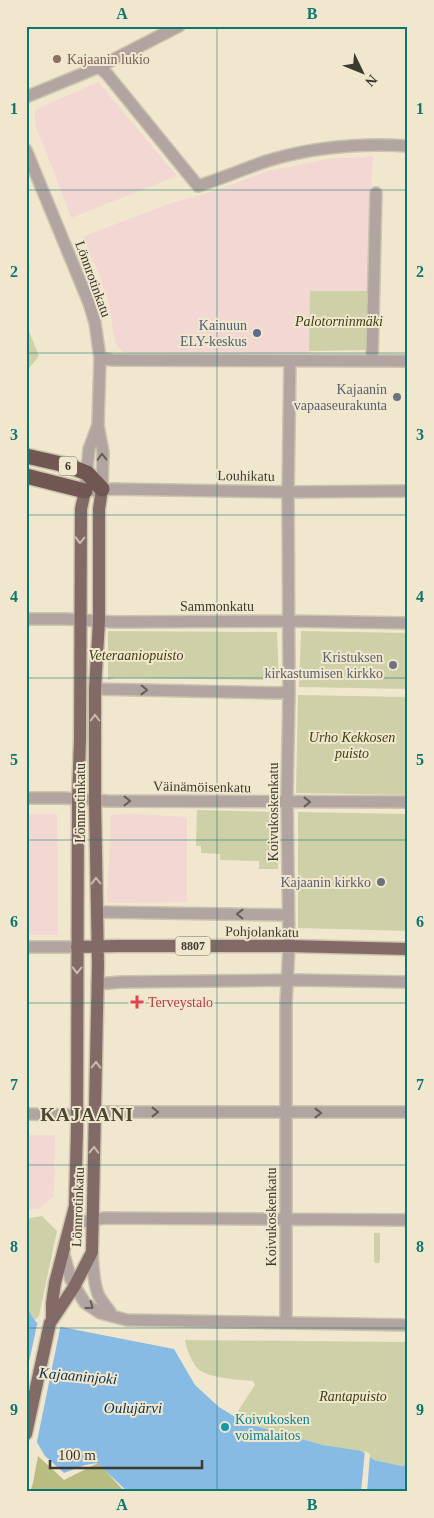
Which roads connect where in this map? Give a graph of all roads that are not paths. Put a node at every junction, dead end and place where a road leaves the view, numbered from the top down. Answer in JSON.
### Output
{"nodes":[{"id":1,"x":179,"y":26,"type":"edge"},
{"id":2,"x":99,"y":67,"type":"junction"},
{"id":3,"x":26,"y":97,"type":"edge"},
{"id":4,"x":408,"y":146,"type":"edge"},
{"id":5,"x":26,"y":150,"type":"edge"},
{"id":6,"x":376,"y":193,"type":"dead end"},
{"id":7,"x":100,"y":358,"type":"junction"},
{"id":8,"x":290,"y":361,"type":"junction"},
{"id":9,"x":372,"y":361,"type":"junction"},
{"id":10,"x":408,"y":361,"type":"edge"},
{"id":11,"x":98,"y":425,"type":"junction"},
{"id":12,"x":26,"y":456,"type":"edge"},
{"id":13,"x":87,"y":473,"type":"junction"},
{"id":14,"x":26,"y":476,"type":"edge"},
{"id":15,"x":102,"y":489,"type":"junction"},
{"id":16,"x":84,"y":491,"type":"junction"},
{"id":17,"x":408,"y":491,"type":"edge"},
{"id":18,"x":288,"y":492,"type":"junction"},
{"id":19,"x":26,"y":619,"type":"edge"},
{"id":20,"x":81,"y":619,"type":"junction"},
{"id":21,"x":99,"y":621,"type":"junction"},
{"id":22,"x":289,"y":621,"type":"junction"},
{"id":23,"x":408,"y":623,"type":"edge"},
{"id":24,"x":95,"y":689,"type":"junction"},
{"id":25,"x":289,"y":691,"type":"junction"},
{"id":26,"x":26,"y":798,"type":"edge"},
{"id":27,"x":78,"y":800,"type":"junction"},
{"id":28,"x":95,"y":800,"type":"junction"},
{"id":29,"x":288,"y":802,"type":"junction"},
{"id":30,"x":408,"y":802,"type":"edge"},
{"id":31,"x":97,"y":912,"type":"junction"},
{"id":32,"x":288,"y":915,"type":"junction"},
{"id":33,"x":289,"y":946,"type":"junction"},
{"id":34,"x":26,"y":947,"type":"edge"},
{"id":35,"x":77,"y":947,"type":"junction"},
{"id":36,"x":98,"y":947,"type":"junction"},
{"id":37,"x":408,"y":949,"type":"edge"},
{"id":38,"x":287,"y":981,"type":"junction"},
{"id":39,"x":408,"y":982,"type":"edge"},
{"id":40,"x":97,"y":984,"type":"junction"},
{"id":41,"x":408,"y":1112,"type":"edge"},
{"id":42,"x":96,"y":1113,"type":"junction"},
{"id":43,"x":287,"y":1113,"type":"junction"},
{"id":44,"x":26,"y":1114,"type":"edge"},
{"id":45,"x":77,"y":1114,"type":"junction"},
{"id":46,"x":93,"y":1219,"type":"junction"},
{"id":47,"x":286,"y":1220,"type":"junction"},
{"id":48,"x":408,"y":1220,"type":"edge"},
{"id":49,"x":70,"y":1226,"type":"junction"},
{"id":50,"x":63,"y":1251,"type":"junction"},
{"id":51,"x":92,"y":1252,"type":"junction"},
{"id":52,"x":74,"y":1287,"type":"junction"},
{"id":53,"x":112,"y":1315,"type":"junction"},
{"id":54,"x":51,"y":1321,"type":"junction"},
{"id":55,"x":286,"y":1323,"type":"junction"},
{"id":56,"x":408,"y":1325,"type":"edge"},
{"id":57,"x":26,"y":1434,"type":"edge"}],
"edges":[{"from":1,"to":2,"type":"street"},
{"from":2,"to":3,"type":"street"},
{"from":2,"to":4,"type":"street"},
{"from":5,"to":7,"type":"street","name":"Lönnrotinkatu"},
{"from":6,"to":9,"type":"street"},
{"from":7,"to":8,"type":"street"},
{"from":7,"to":11,"type":"street","name":"Lönnrotinkatu"},
{"from":8,"to":9,"type":"street"},
{"from":8,"to":18,"type":"street","name":"Koivukoskenkatu"},
{"from":9,"to":10,"type":"street"},
{"from":11,"to":13,"type":"street","name":"Lönnrotinkatu"},
{"from":15,"to":11,"type":"street","name":"Lönnrotinkatu","one_way":true},
{"from":12,"to":13,"type":"highway","number":"6"},
{"from":13,"to":15,"type":"highway","number":"6"},
{"from":13,"to":16,"type":"street","name":"Lönnrotinkatu"},
{"from":14,"to":16,"type":"highway","number":"6"},
{"from":15,"to":16,"type":"street","name":"Louhikatu"},
{"from":15,"to":18,"type":"street","name":"Louhikatu"},
{"from":15,"to":21,"type":"main road","name":"Lönnrotinkatu"},
{"from":16,"to":20,"type":"main road","name":"Lönnrotinkatu","one_way":true},
{"from":17,"to":18,"type":"street","name":"Louhikatu"},
{"from":18,"to":22,"type":"street","name":"Koivukoskenkatu"},
{"from":19,"to":20,"type":"street","name":"Sammonkatu"},
{"from":20,"to":21,"type":"street","name":"Sammonkatu"},
{"from":20,"to":27,"type":"main road","name":"Lönnrotinkatu"},
{"from":21,"to":22,"type":"street","name":"Sammonkatu"},
{"from":21,"to":24,"type":"main road","name":"Lönnrotinkatu"},
{"from":22,"to":23,"type":"street","name":"Sammonkatu"},
{"from":22,"to":25,"type":"street","name":"Koivukoskenkatu"},
{"from":24,"to":25,"type":"street","one_way":true},
{"from":28,"to":24,"type":"main road","name":"Lönnrotinkatu","one_way":true},
{"from":25,"to":29,"type":"street","name":"Koivukoskenkatu"},
{"from":26,"to":27,"type":"street","name":"Väinämöisenkatu"},
{"from":27,"to":28,"type":"street","name":"Väinämöisenkatu"},
{"from":27,"to":35,"type":"main road","name":"Lönnrotinkatu"},
{"from":28,"to":29,"type":"street","name":"Väinämöisenkatu","one_way":true},
{"from":31,"to":28,"type":"main road","name":"Lönnrotinkatu","one_way":true},
{"from":29,"to":30,"type":"street","name":"Väinämöisenkatu","one_way":true},
{"from":29,"to":32,"type":"street","name":"Koivukoskenkatu"},
{"from":32,"to":31,"type":"street","name":"Pohjolankatu","one_way":true},
{"from":31,"to":36,"type":"main road","name":"Lönnrotinkatu"},
{"from":32,"to":33,"type":"street","name":"Koivukoskenkatu"},
{"from":33,"to":36,"type":"main road","name":"Pohjolankatu","number":"8807"},
{"from":33,"to":37,"type":"main road","name":"Pohjolankatu","number":"8807"},
{"from":33,"to":38,"type":"street","name":"Koivukoskenkatu"},
{"from":34,"to":35,"type":"street","name":"Pohjolankatu"},
{"from":35,"to":36,"type":"main road","name":"Pohjolankatu","number":"8807"},
{"from":35,"to":45,"type":"main road","name":"Lönnrotinkatu","one_way":true},
{"from":36,"to":40,"type":"main road","name":"Lönnrotinkatu"},
{"from":38,"to":39,"type":"street"},
{"from":38,"to":40,"type":"street"},
{"from":38,"to":43,"type":"street","name":"Koivukoskenkatu"},
{"from":42,"to":40,"type":"main road","name":"Lönnrotinkatu","one_way":true},
{"from":43,"to":41,"type":"street","one_way":true},
{"from":42,"to":43,"type":"street","one_way":true},
{"from":42,"to":45,"type":"street"},
{"from":46,"to":42,"type":"main road","name":"Lönnrotinkatu","one_way":true},
{"from":43,"to":47,"type":"street","name":"Koivukoskenkatu"},
{"from":44,"to":45,"type":"street"},
{"from":45,"to":49,"type":"main road","name":"Lönnrotinkatu"},
{"from":46,"to":47,"type":"street"},
{"from":46,"to":49,"type":"street"},
{"from":46,"to":51,"type":"main road","name":"Lönnrotinkatu"},
{"from":47,"to":48,"type":"street"},
{"from":47,"to":55,"type":"street","name":"Koivukoskenkatu"},
{"from":49,"to":50,"type":"main road","name":"Lönnrotinkatu"},
{"from":50,"to":52,"type":"street"},
{"from":50,"to":54,"type":"main road","name":"Lönnrotinkatu"},
{"from":51,"to":52,"type":"main road","name":"Lönnrotinkatu"},
{"from":51,"to":53,"type":"street"},
{"from":52,"to":53,"type":"street","one_way":true},
{"from":52,"to":54,"type":"main road","name":"Lönnrotinkatu"},
{"from":53,"to":55,"type":"street"},
{"from":54,"to":57,"type":"main road"},
{"from":55,"to":56,"type":"street"}]}
